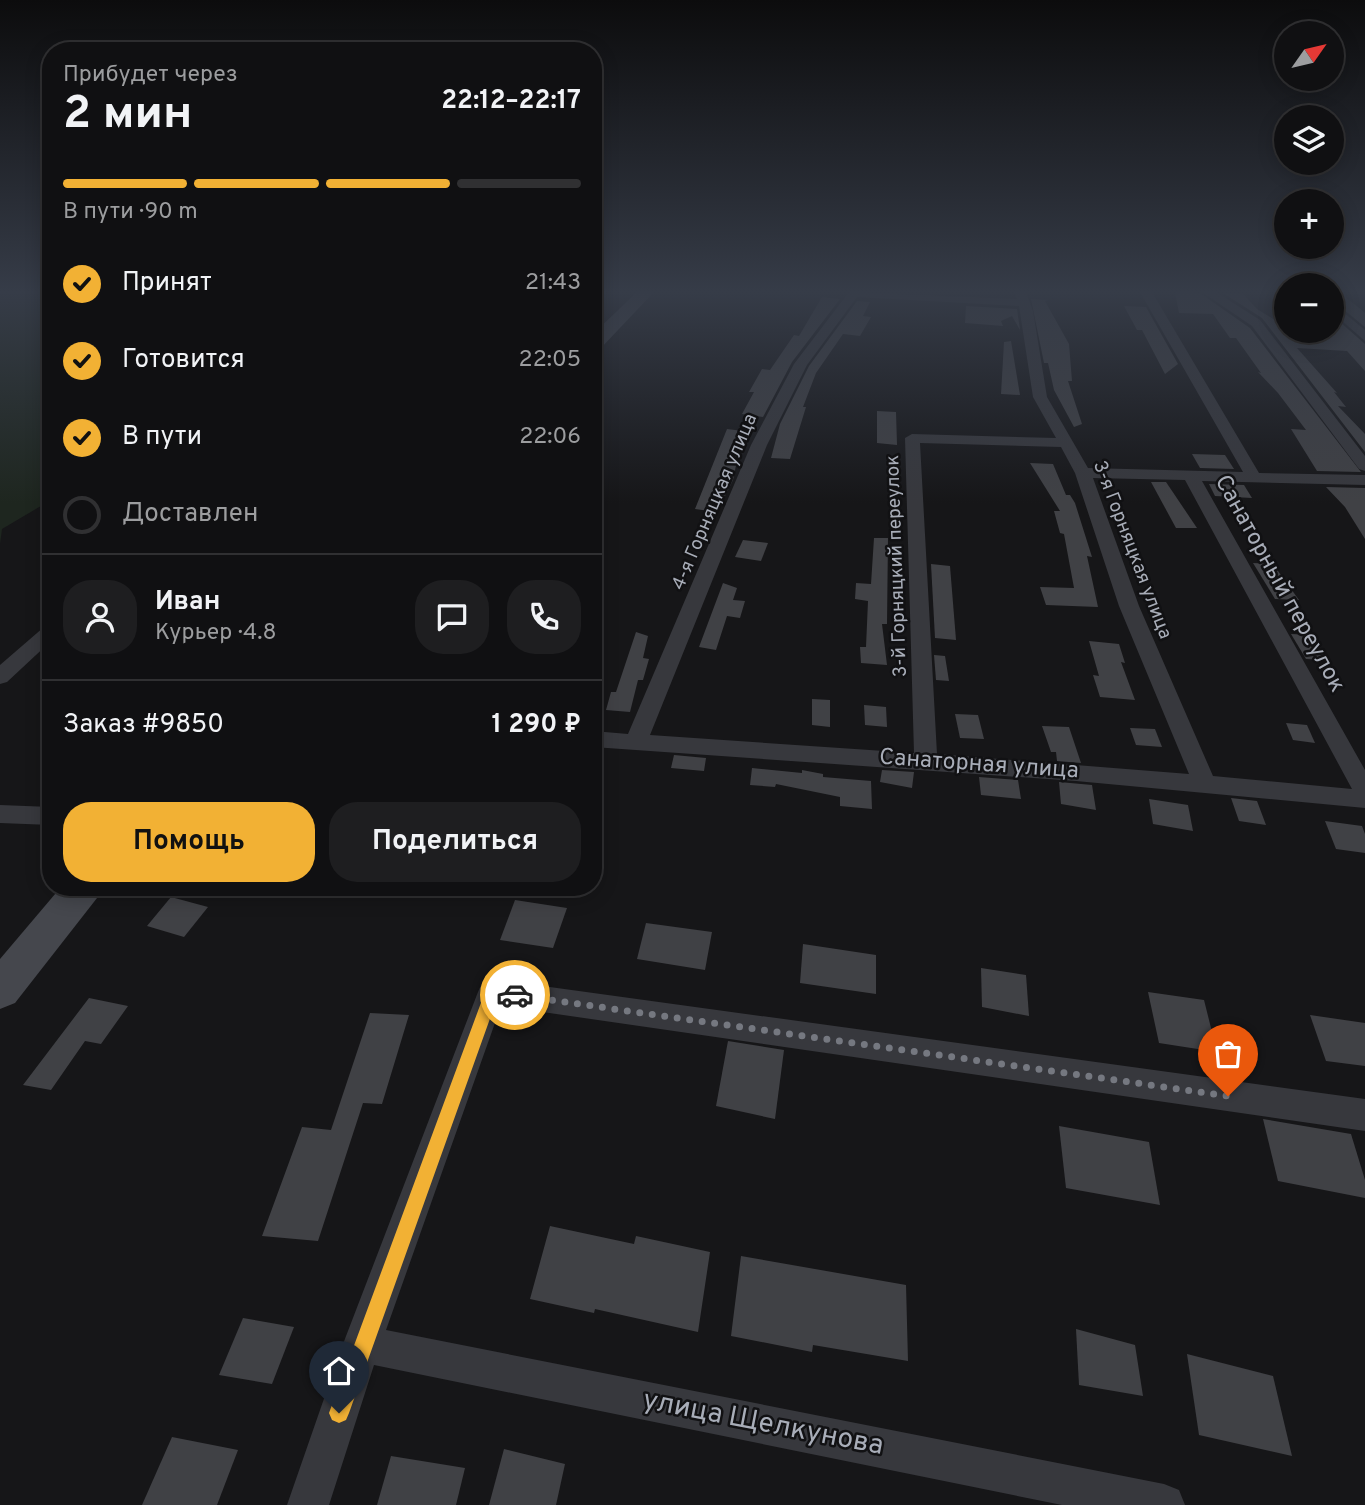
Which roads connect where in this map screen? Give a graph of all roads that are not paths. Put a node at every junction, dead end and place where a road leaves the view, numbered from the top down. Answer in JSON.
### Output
{"nodes":[{"id":1,"x":803,"y":362,"type":"edge"},
{"id":2,"x":1035,"y":362,"type":"edge"},
{"id":3,"x":1187,"y":362,"type":"edge"},
{"id":4,"x":1286,"y":362,"type":"edge"},
{"id":5,"x":1065,"y":443,"type":"junction"},
{"id":6,"x":1365,"y":466,"type":"edge"},
{"id":7,"x":1083,"y":473,"type":"junction"},
{"id":8,"x":1190,"y":474,"type":"junction"},
{"id":9,"x":1253,"y":476,"type":"junction"},
{"id":10,"x":1365,"y":480,"type":"edge"},
{"id":11,"x":42,"y":638,"type":"edge"},
{"id":12,"x":0,"y":677,"type":"edge"},
{"id":13,"x":602,"y":740,"type":"edge"},
{"id":14,"x":636,"y":742,"type":"junction"},
{"id":15,"x":926,"y":760,"type":"junction"},
{"id":16,"x":1204,"y":782,"type":"junction"},
{"id":17,"x":1365,"y":791,"type":"edge"},
{"id":18,"x":1365,"y":799,"type":"edge"},
{"id":19,"x":0,"y":814,"type":"edge"},
{"id":20,"x":42,"y":816,"type":"edge"},
{"id":21,"x":77,"y":896,"type":"edge"},
{"id":22,"x":0,"y":990,"type":"edge"},
{"id":23,"x":1365,"y":1115,"type":"edge"},
{"id":24,"x":362,"y":1344,"type":"junction"},
{"id":25,"x":308,"y":1505,"type":"edge"},
{"id":26,"x":1164,"y":1505,"type":"edge"}],
"edges":[{"from":1,"to":14,"type":"street","name":"4-я Горняцкая улица"},
{"from":2,"to":5,"type":"street","name":"3-я Горняцкая улица"},
{"from":3,"to":9,"type":"street","name":"Санаторный переулок"},
{"from":4,"to":6,"type":"street"},
{"from":5,"to":7,"type":"street","name":"3-я Горняцкая улица"},
{"from":5,"to":15,"type":"street","name":"3-й Горняцкий переулок"},
{"from":7,"to":8,"type":"street"},
{"from":7,"to":16,"type":"street","name":"3-я Горняцкая улица"},
{"from":8,"to":9,"type":"street"},
{"from":8,"to":17,"type":"street","name":"Санаторный переулок"},
{"from":9,"to":10,"type":"street"},
{"from":11,"to":12,"type":"street"},
{"from":13,"to":14,"type":"street","name":"Санаторная улица"},
{"from":14,"to":15,"type":"street","name":"Санаторная улица"},
{"from":15,"to":16,"type":"street","name":"Санаторная улица"},
{"from":16,"to":18,"type":"street","name":"Санаторная улица"},
{"from":19,"to":20,"type":"street"},
{"from":21,"to":22,"type":"main road"},
{"from":23,"to":24,"type":"street"},
{"from":24,"to":25,"type":"street"},
{"from":24,"to":26,"type":"street","name":"улица Щелкунова"}]}
